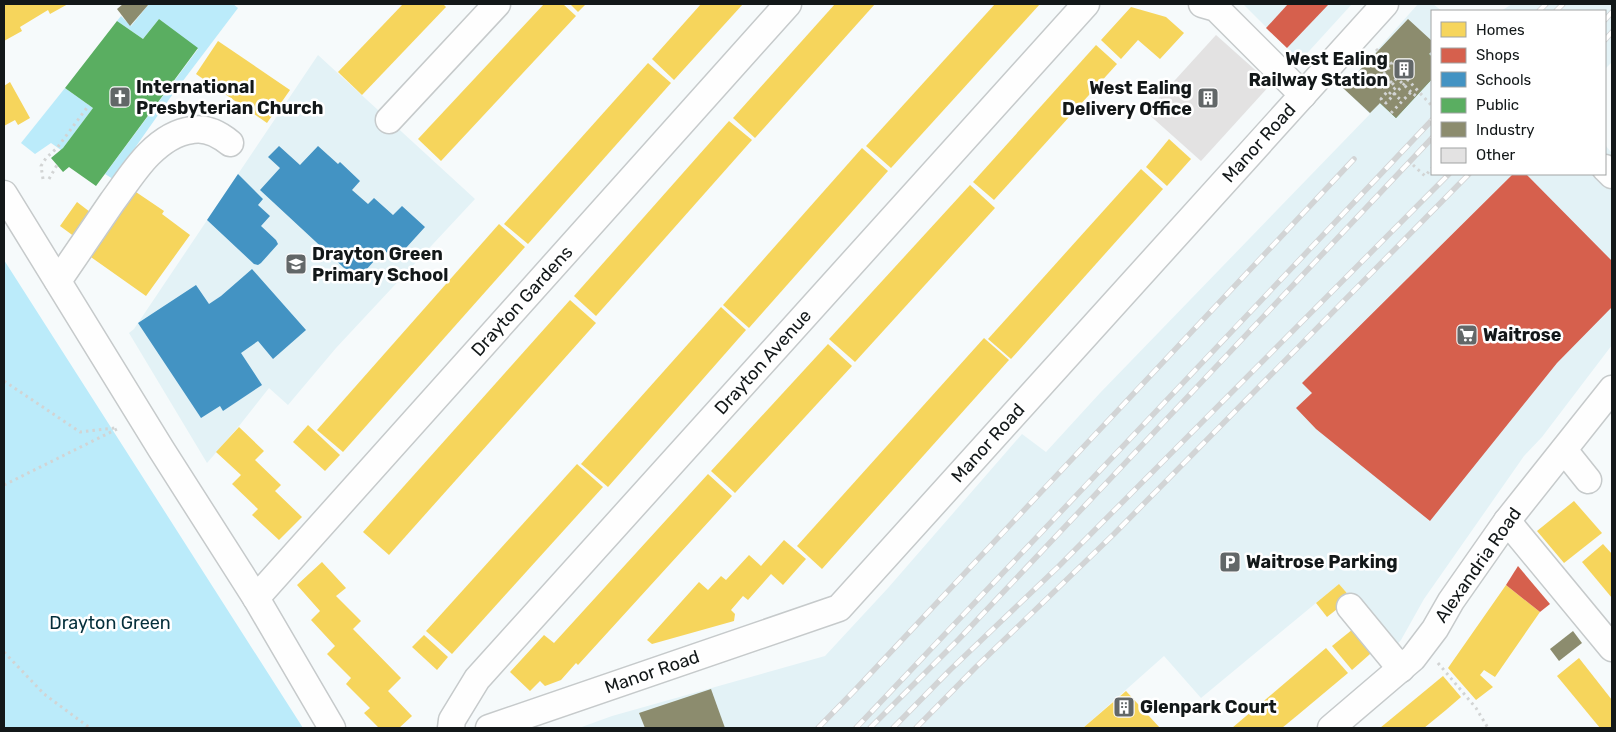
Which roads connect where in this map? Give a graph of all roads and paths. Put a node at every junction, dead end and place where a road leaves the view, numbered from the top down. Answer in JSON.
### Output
{"nodes":[{"id":1,"x":496,"y":4,"type":"edge"},
{"id":2,"x":788,"y":4,"type":"edge"},
{"id":3,"x":1086,"y":4,"type":"edge"},
{"id":4,"x":1202,"y":4,"type":"edge"},
{"id":5,"x":1385,"y":4,"type":"edge"},
{"id":6,"x":1359,"y":33,"type":"junction"},
{"id":7,"x":1409,"y":72,"type":"dead end"},
{"id":8,"x":1405,"y":76,"type":"junction"},
{"id":9,"x":1408,"y":80,"type":"junction"},
{"id":10,"x":1392,"y":83,"type":"junction"},
{"id":11,"x":1411,"y":92,"type":"junction"},
{"id":12,"x":1390,"y":94,"type":"junction"},
{"id":13,"x":1303,"y":95,"type":"junction"},
{"id":14,"x":1416,"y":96,"type":"dead end"},
{"id":15,"x":1402,"y":101,"type":"junction"},
{"id":16,"x":89,"y":105,"type":"dead end"},
{"id":17,"x":1431,"y":105,"type":"edge"},
{"id":18,"x":1391,"y":113,"type":"dead end"},
{"id":19,"x":389,"y":120,"type":"dead end"},
{"id":20,"x":230,"y":143,"type":"dead end"},
{"id":21,"x":57,"y":165,"type":"dead end"},
{"id":22,"x":1413,"y":165,"type":"dead end"},
{"id":23,"x":1431,"y":169,"type":"edge"},
{"id":24,"x":42,"y":179,"type":"dead end"},
{"id":25,"x":49,"y":179,"type":"dead end"},
{"id":26,"x":4,"y":194,"type":"edge"},
{"id":27,"x":58,"y":281,"type":"junction"},
{"id":28,"x":4,"y":381,"type":"edge"},
{"id":29,"x":1612,"y":389,"type":"edge"},
{"id":30,"x":141,"y":415,"type":"junction"},
{"id":31,"x":118,"y":428,"type":"junction"},
{"id":32,"x":1564,"y":450,"type":"junction"},
{"id":33,"x":1588,"y":480,"type":"dead end"},
{"id":34,"x":4,"y":485,"type":"edge"},
{"id":35,"x":1507,"y":521,"type":"junction"},
{"id":36,"x":256,"y":598,"type":"junction"},
{"id":37,"x":1350,"y":607,"type":"dead end"},
{"id":38,"x":1612,"y":648,"type":"edge"},
{"id":39,"x":4,"y":652,"type":"edge"},
{"id":40,"x":1435,"y":660,"type":"dead end"},
{"id":41,"x":1401,"y":669,"type":"junction"},
{"id":42,"x":90,"y":728,"type":"edge"},
{"id":43,"x":332,"y":728,"type":"edge"},
{"id":44,"x":451,"y":728,"type":"edge"},
{"id":45,"x":489,"y":728,"type":"edge"},
{"id":46,"x":1331,"y":728,"type":"edge"},
{"id":47,"x":1488,"y":728,"type":"edge"}],
"edges":[{"from":1,"to":19,"type":"street"},
{"from":2,"to":36,"type":"street","name":"Drayton Gardens"},
{"from":3,"to":44,"type":"street","name":"Drayton Avenue"},
{"from":4,"to":13,"type":"street"},
{"from":5,"to":6,"type":"street","name":"Manor Road"},
{"from":6,"to":10,"type":"path"},
{"from":6,"to":13,"type":"street","name":"Manor Road"},
{"from":7,"to":8,"type":"path"},
{"from":8,"to":9,"type":"path"},
{"from":8,"to":10,"type":"path"},
{"from":8,"to":11,"type":"path"},
{"from":9,"to":12,"type":"path"},
{"from":9,"to":17,"type":"path"},
{"from":10,"to":12,"type":"path"},
{"from":11,"to":14,"type":"path"},
{"from":11,"to":15,"type":"path"},
{"from":12,"to":15,"type":"path"},
{"from":13,"to":45,"type":"street","name":"Manor Road"},
{"from":15,"to":18,"type":"path"},
{"from":16,"to":24,"type":"path"},
{"from":20,"to":27,"type":"street"},
{"from":21,"to":25,"type":"path"},
{"from":22,"to":23,"type":"path"},
{"from":26,"to":27,"type":"street"},
{"from":27,"to":30,"type":"street"},
{"from":28,"to":31,"type":"path"},
{"from":29,"to":32,"type":"street","name":"Alexandria Road"},
{"from":30,"to":31,"type":"path"},
{"from":30,"to":36,"type":"street"},
{"from":31,"to":34,"type":"path"},
{"from":32,"to":33,"type":"street"},
{"from":32,"to":35,"type":"street","name":"Alexandria Road"},
{"from":35,"to":38,"type":"street"},
{"from":35,"to":41,"type":"street","name":"Alexandria Road"},
{"from":36,"to":43,"type":"street"},
{"from":37,"to":41,"type":"street"},
{"from":39,"to":42,"type":"path"},
{"from":40,"to":47,"type":"path"},
{"from":41,"to":46,"type":"street","name":"Alexandria Road"}]}
